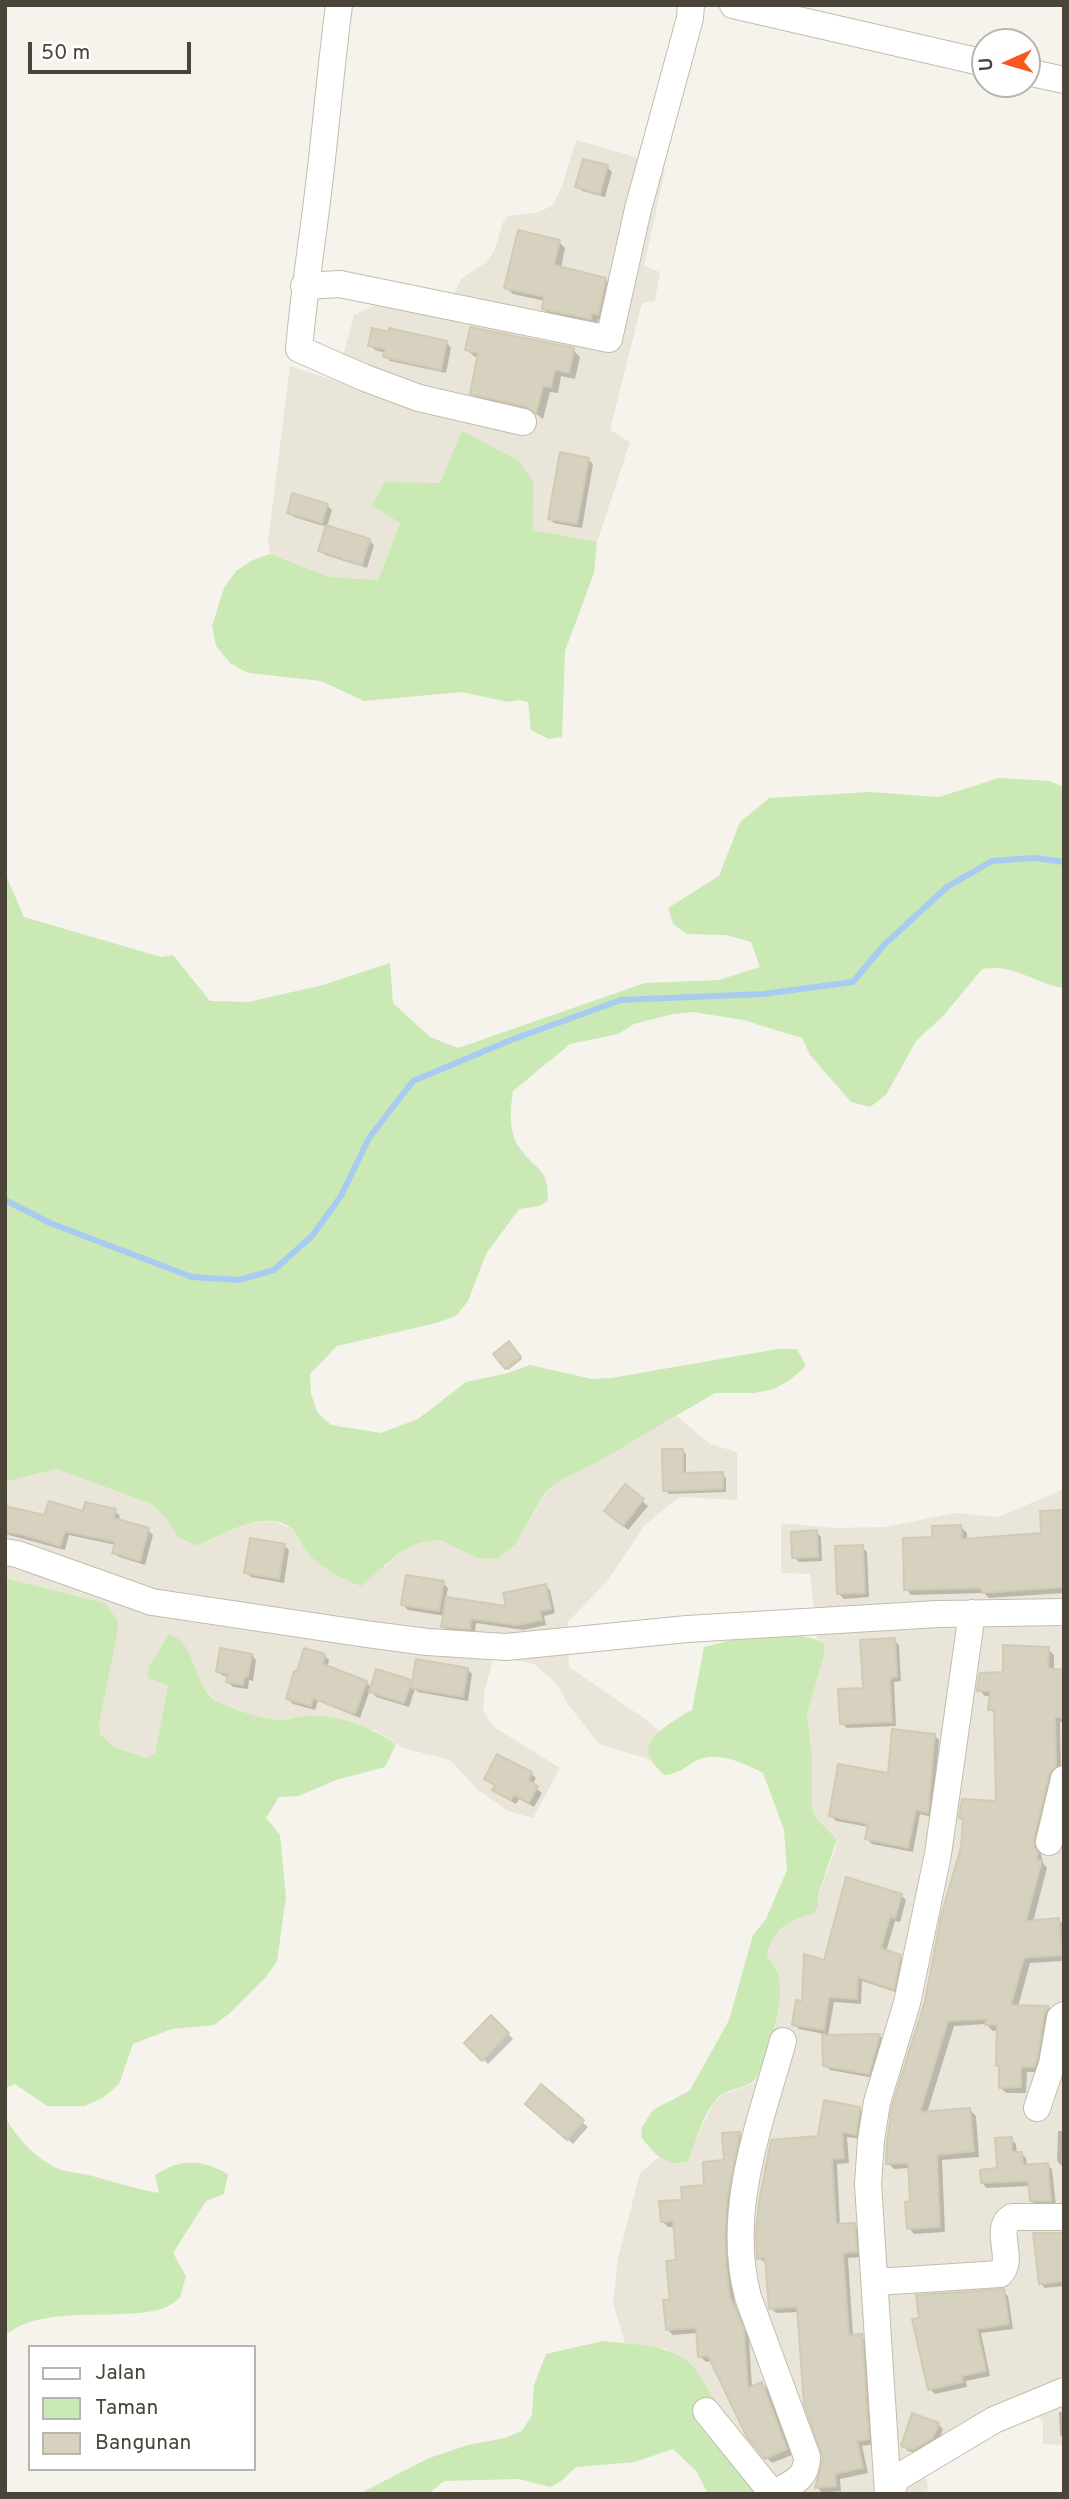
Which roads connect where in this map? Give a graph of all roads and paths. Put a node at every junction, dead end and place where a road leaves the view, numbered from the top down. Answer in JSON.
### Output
{"nodes":[{"id":1,"x":340,"y":5,"type":"edge"},
{"id":2,"x":691,"y":5,"type":"edge"},
{"id":3,"x":733,"y":5,"type":"edge"},
{"id":4,"x":971,"y":60,"type":"edge"},
{"id":5,"x":1041,"y":75,"type":"edge"},
{"id":6,"x":1064,"y":80,"type":"edge"},
{"id":7,"x":304,"y":286,"type":"junction"},
{"id":8,"x":523,"y":422,"type":"dead end"},
{"id":9,"x":5,"y":1552,"type":"edge"},
{"id":10,"x":1064,"y":1612,"type":"edge"},
{"id":11,"x":972,"y":1613,"type":"junction"},
{"id":12,"x":1064,"y":1779,"type":"edge"},
{"id":13,"x":1049,"y":1842,"type":"dead end"},
{"id":14,"x":1064,"y":2015,"type":"edge"},
{"id":15,"x":783,"y":2041,"type":"dead end"},
{"id":16,"x":1037,"y":2108,"type":"dead end"},
{"id":17,"x":1064,"y":2217,"type":"edge"},
{"id":18,"x":876,"y":2282,"type":"junction"},
{"id":19,"x":1064,"y":2391,"type":"edge"},
{"id":20,"x":706,"y":2411,"type":"dead end"},
{"id":21,"x":773,"y":2494,"type":"edge"},
{"id":22,"x":889,"y":2494,"type":"edge"}],
"edges":[{"from":1,"to":7,"type":"street"},
{"from":2,"to":7,"type":"street"},
{"from":3,"to":4,"type":"street"},
{"from":5,"to":6,"type":"street"},
{"from":7,"to":8,"type":"street"},
{"from":9,"to":11,"type":"street"},
{"from":10,"to":11,"type":"street"},
{"from":11,"to":18,"type":"street"},
{"from":12,"to":13,"type":"street"},
{"from":14,"to":16,"type":"street"},
{"from":15,"to":21,"type":"street"},
{"from":17,"to":18,"type":"street"},
{"from":18,"to":22,"type":"street"},
{"from":19,"to":22,"type":"street"},
{"from":20,"to":21,"type":"street"}]}
